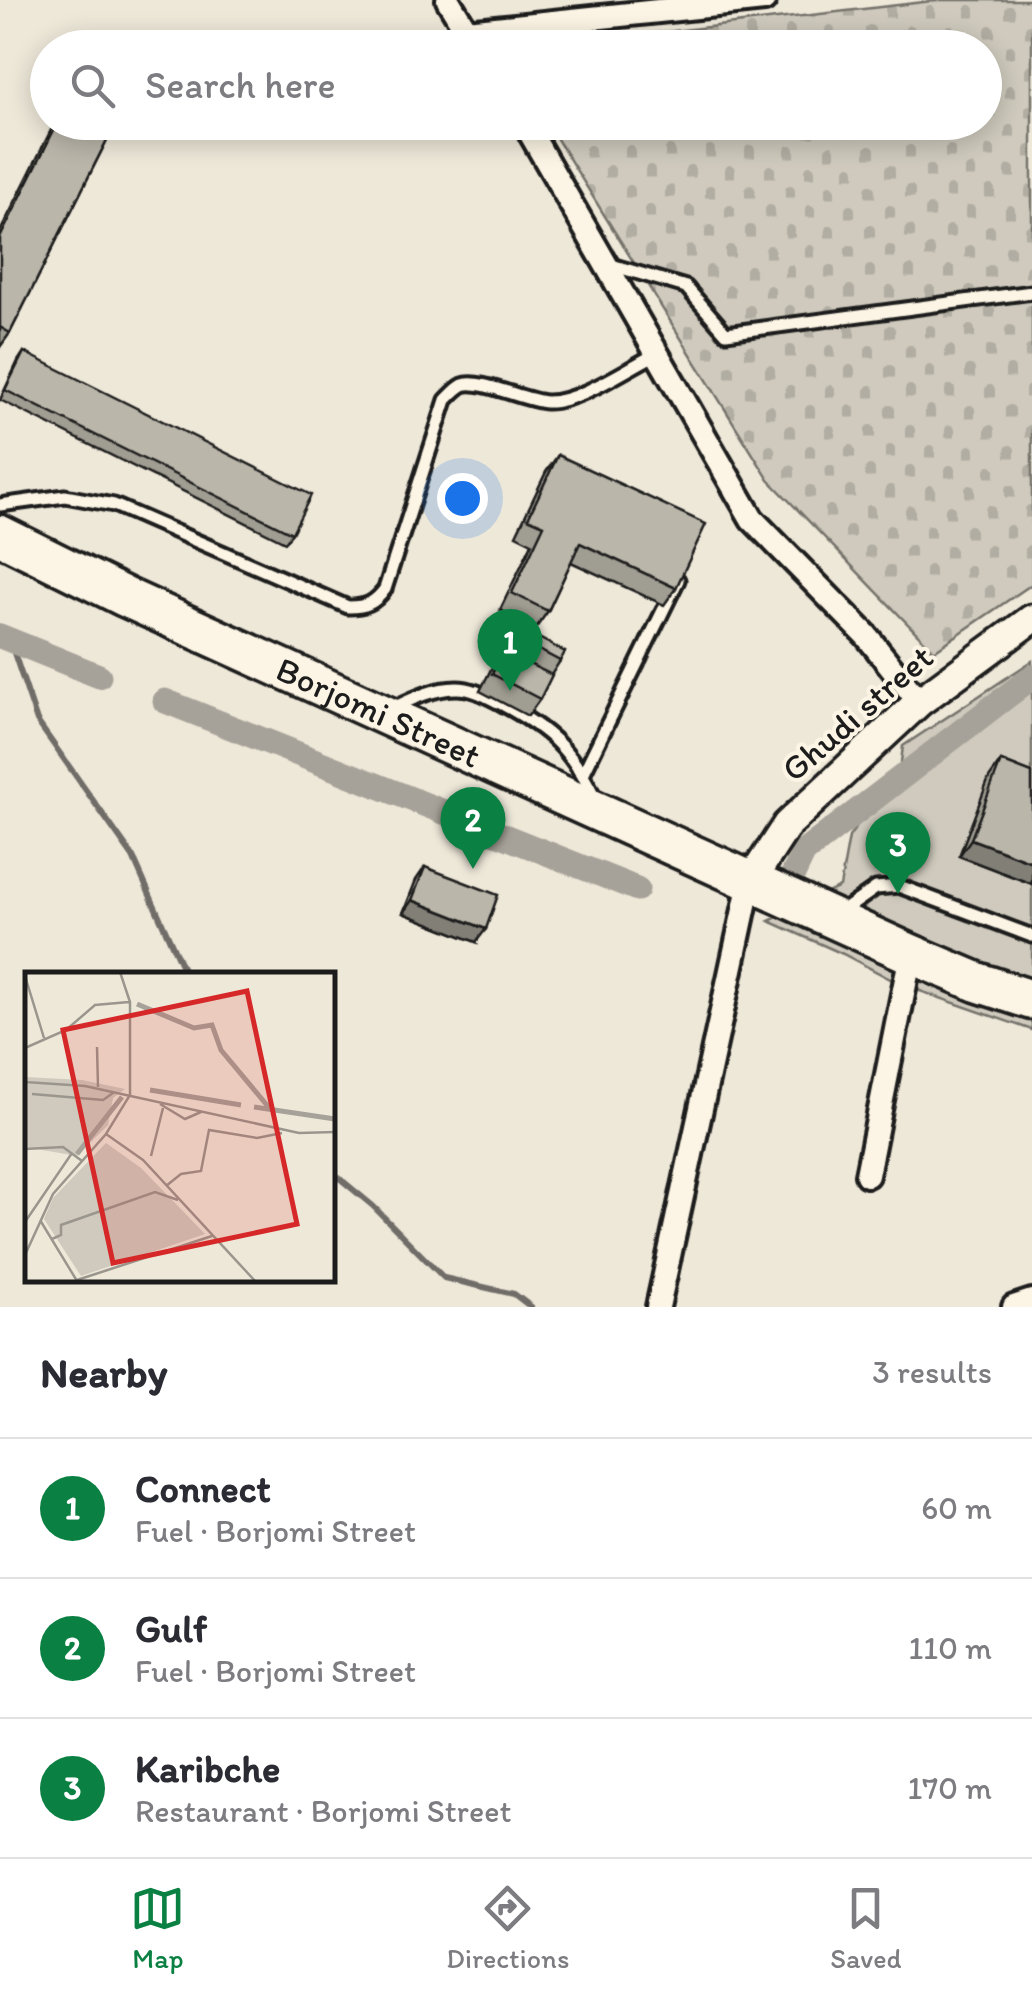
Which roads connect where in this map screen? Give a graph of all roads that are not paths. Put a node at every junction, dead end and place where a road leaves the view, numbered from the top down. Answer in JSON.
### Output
{"nodes":[{"id":1,"x":448,"y":0,"type":"edge"},
{"id":2,"x":764,"y":0,"type":"edge"},
{"id":3,"x":466,"y":30,"type":"edge"},
{"id":4,"x":545,"y":30,"type":"edge"},
{"id":5,"x":535,"y":140,"type":"edge"},
{"id":6,"x":608,"y":264,"type":"junction"},
{"id":7,"x":1032,"y":292,"type":"edge"},
{"id":8,"x":658,"y":352,"type":"junction"},
{"id":9,"x":0,"y":504,"type":"edge"},
{"id":10,"x":0,"y":536,"type":"edge"},
{"id":11,"x":685,"y":566,"type":"edge"},
{"id":12,"x":1032,"y":619,"type":"edge"},
{"id":13,"x":919,"y":702,"type":"junction"},
{"id":14,"x":383,"y":713,"type":"junction"},
{"id":15,"x":584,"y":774,"type":"junction"},
{"id":16,"x":603,"y":815,"type":"junction"},
{"id":17,"x":750,"y":882,"type":"junction"},
{"id":18,"x":834,"y":918,"type":"junction"},
{"id":19,"x":1032,"y":936,"type":"edge"},
{"id":20,"x":911,"y":954,"type":"junction"},
{"id":21,"x":1032,"y":1000,"type":"edge"},
{"id":22,"x":868,"y":1175,"type":"dead end"},
{"id":23,"x":1032,"y":1301,"type":"edge"},
{"id":24,"x":658,"y":1307,"type":"edge"},
{"id":25,"x":1014,"y":1307,"type":"edge"}],
"edges":[{"from":1,"to":3,"type":"street"},
{"from":2,"to":4,"type":"street"},
{"from":5,"to":6,"type":"street"},
{"from":6,"to":7,"type":"lane"},
{"from":6,"to":8,"type":"street"},
{"from":8,"to":9,"type":"lane"},
{"from":8,"to":13,"type":"street"},
{"from":10,"to":14,"type":"highway","name":"Borjomi Street"},
{"from":11,"to":15,"type":"lane"},
{"from":12,"to":13,"type":"street","name":"Ghudi street"},
{"from":13,"to":17,"type":"street","name":"Ghudi street"},
{"from":14,"to":15,"type":"lane"},
{"from":14,"to":16,"type":"highway","name":"Borjomi Street"},
{"from":15,"to":16,"type":"lane"},
{"from":16,"to":17,"type":"highway","name":"Borjomi Street"},
{"from":17,"to":18,"type":"highway","name":"Borjomi Street"},
{"from":17,"to":24,"type":"street"},
{"from":18,"to":19,"type":"lane"},
{"from":18,"to":20,"type":"highway","name":"Borjomi Street"},
{"from":20,"to":21,"type":"highway","name":"Borjomi Street"},
{"from":20,"to":22,"type":"street"},
{"from":23,"to":25,"type":"street"}]}
